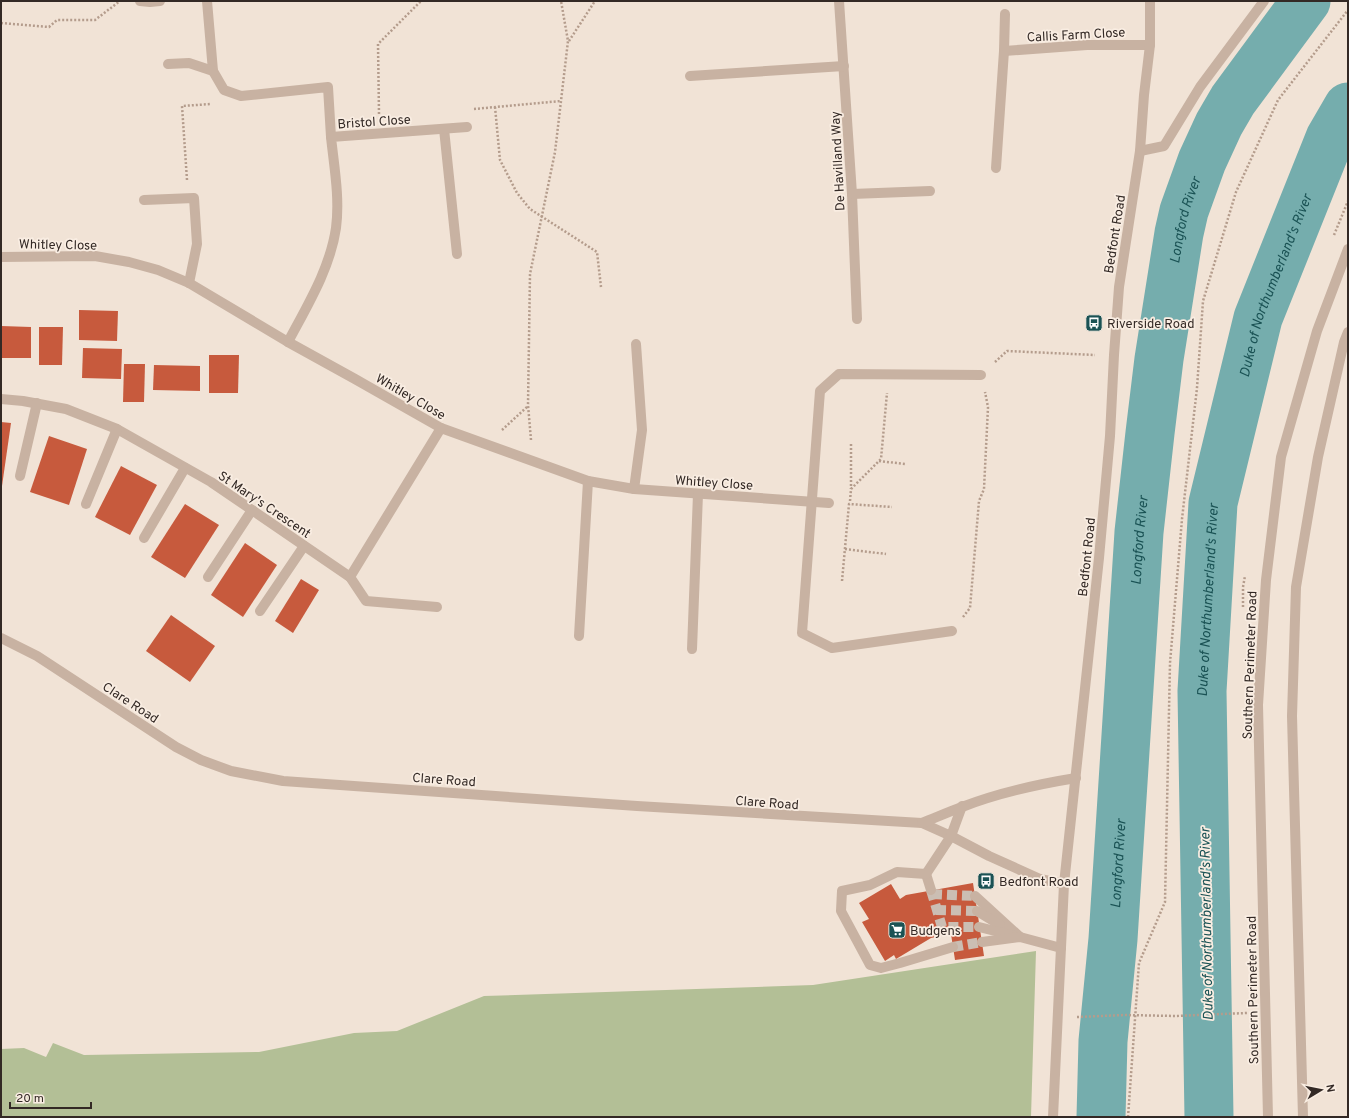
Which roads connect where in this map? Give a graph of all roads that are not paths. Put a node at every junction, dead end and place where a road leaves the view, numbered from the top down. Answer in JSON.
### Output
{"nodes":[{"id":1,"x":140,"y":1,"type":"edge"},
{"id":2,"x":160,"y":1,"type":"edge"},
{"id":3,"x":207,"y":1,"type":"edge"},
{"id":4,"x":839,"y":1,"type":"edge"},
{"id":5,"x":1150,"y":1,"type":"edge"},
{"id":6,"x":1264,"y":1,"type":"edge"},
{"id":7,"x":1005,"y":14,"type":"dead end"},
{"id":8,"x":1150,"y":45,"type":"junction"},
{"id":9,"x":1004,"y":52,"type":"junction"},
{"id":10,"x":168,"y":64,"type":"dead end"},
{"id":11,"x":844,"y":66,"type":"junction"},
{"id":12,"x":213,"y":71,"type":"junction"},
{"id":13,"x":690,"y":76,"type":"dead end"},
{"id":14,"x":467,"y":128,"type":"dead end"},
{"id":15,"x":444,"y":129,"type":"junction"},
{"id":16,"x":331,"y":137,"type":"junction"},
{"id":17,"x":1140,"y":151,"type":"junction"},
{"id":18,"x":996,"y":168,"type":"dead end"},
{"id":19,"x":930,"y":191,"type":"dead end"},
{"id":20,"x":852,"y":194,"type":"junction"},
{"id":21,"x":144,"y":200,"type":"dead end"},
{"id":22,"x":1348,"y":249,"type":"edge"},
{"id":23,"x":457,"y":254,"type":"dead end"},
{"id":24,"x":1,"y":257,"type":"edge"},
{"id":25,"x":189,"y":283,"type":"junction"},
{"id":26,"x":857,"y":319,"type":"dead end"},
{"id":27,"x":1348,"y":332,"type":"edge"},
{"id":28,"x":288,"y":342,"type":"junction"},
{"id":29,"x":636,"y":344,"type":"dead end"},
{"id":30,"x":981,"y":375,"type":"road end"},
{"id":31,"x":1,"y":399,"type":"edge"},
{"id":32,"x":37,"y":403,"type":"junction"},
{"id":33,"x":441,"y":428,"type":"junction"},
{"id":34,"x":117,"y":429,"type":"junction"},
{"id":35,"x":185,"y":468,"type":"junction"},
{"id":36,"x":20,"y":476,"type":"dead end"},
{"id":37,"x":588,"y":481,"type":"junction"},
{"id":38,"x":634,"y":489,"type":"junction"},
{"id":39,"x":698,"y":494,"type":"junction"},
{"id":40,"x":812,"y":502,"type":"junction"},
{"id":41,"x":829,"y":503,"type":"road end"},
{"id":42,"x":86,"y":504,"type":"dead end"},
{"id":43,"x":252,"y":510,"type":"junction"},
{"id":44,"x":144,"y":538,"type":"dead end"},
{"id":45,"x":304,"y":546,"type":"junction"},
{"id":46,"x":208,"y":577,"type":"dead end"},
{"id":47,"x":350,"y":577,"type":"junction"},
{"id":48,"x":437,"y":607,"type":"dead end"},
{"id":49,"x":260,"y":611,"type":"dead end"},
{"id":50,"x":952,"y":631,"type":"road end"},
{"id":51,"x":579,"y":636,"type":"dead end"},
{"id":52,"x":1,"y":638,"type":"edge"},
{"id":53,"x":692,"y":649,"type":"dead end"},
{"id":54,"x":1076,"y":778,"type":"junction"},
{"id":55,"x":962,"y":806,"type":"junction"},
{"id":56,"x":922,"y":823,"type":"junction"},
{"id":57,"x":951,"y":836,"type":"junction"},
{"id":58,"x":926,"y":874,"type":"junction"},
{"id":59,"x":1064,"y":884,"type":"junction"},
{"id":60,"x":931,"y":890,"type":"tunnel mouth"},
{"id":61,"x":975,"y":896,"type":"tunnel mouth"},
{"id":62,"x":977,"y":911,"type":"tunnel mouth"},
{"id":63,"x":979,"y":926,"type":"tunnel mouth"},
{"id":64,"x":1020,"y":937,"type":"junction"},
{"id":65,"x":982,"y":942,"type":"tunnel mouth"},
{"id":66,"x":953,"y":947,"type":"tunnel mouth"},
{"id":67,"x":1061,"y":948,"type":"junction"},
{"id":68,"x":1054,"y":1117,"type":"edge"},
{"id":69,"x":1268,"y":1117,"type":"edge"},
{"id":70,"x":1303,"y":1117,"type":"edge"}],
"edges":[{"from":1,"to":2,"type":"street"},
{"from":3,"to":12,"type":"street"},
{"from":4,"to":11,"type":"street","name":"De Havilland Way"},
{"from":5,"to":8,"type":"street","name":"Bedfont Road"},
{"from":6,"to":17,"type":"street"},
{"from":7,"to":9,"type":"street"},
{"from":8,"to":9,"type":"street","name":"Callis Farm Close"},
{"from":8,"to":17,"type":"street","name":"Bedfont Road"},
{"from":9,"to":18,"type":"street"},
{"from":10,"to":12,"type":"street"},
{"from":11,"to":13,"type":"street"},
{"from":11,"to":20,"type":"street","name":"De Havilland Way"},
{"from":12,"to":16,"type":"street"},
{"from":14,"to":15,"type":"street","name":"Bristol Close"},
{"from":15,"to":16,"type":"street","name":"Bristol Close"},
{"from":15,"to":23,"type":"street"},
{"from":16,"to":28,"type":"street","name":"Bristol Close"},
{"from":17,"to":54,"type":"street","name":"Bedfont Road"},
{"from":19,"to":20,"type":"street"},
{"from":20,"to":26,"type":"street","name":"De Havilland Way"},
{"from":21,"to":25,"type":"street"},
{"from":22,"to":69,"type":"street","name":"Southern Perimeter Road"},
{"from":24,"to":25,"type":"street","name":"Whitley Close"},
{"from":25,"to":28,"type":"street","name":"Whitley Close"},
{"from":27,"to":70,"type":"street"},
{"from":28,"to":33,"type":"street","name":"Whitley Close"},
{"from":29,"to":38,"type":"street"},
{"from":30,"to":40,"type":"street"},
{"from":31,"to":32,"type":"street","name":"St Mary's Crescent"},
{"from":32,"to":34,"type":"street","name":"St Mary's Crescent"},
{"from":32,"to":36,"type":"street"},
{"from":33,"to":37,"type":"street","name":"Whitley Close"},
{"from":33,"to":47,"type":"street"},
{"from":34,"to":35,"type":"street","name":"St Mary's Crescent"},
{"from":34,"to":42,"type":"street"},
{"from":35,"to":43,"type":"street","name":"St Mary's Crescent"},
{"from":35,"to":44,"type":"street"},
{"from":37,"to":38,"type":"street","name":"Whitley Close"},
{"from":37,"to":51,"type":"street"},
{"from":38,"to":39,"type":"street","name":"Whitley Close"},
{"from":39,"to":40,"type":"street","name":"Whitley Close"},
{"from":39,"to":53,"type":"street"},
{"from":40,"to":41,"type":"street","name":"Whitley Close"},
{"from":40,"to":50,"type":"street"},
{"from":43,"to":45,"type":"street","name":"St Mary's Crescent"},
{"from":43,"to":46,"type":"street"},
{"from":45,"to":47,"type":"street","name":"St Mary's Crescent"},
{"from":45,"to":49,"type":"street"},
{"from":47,"to":48,"type":"street"},
{"from":52,"to":56,"type":"street","name":"Clare Road"},
{"from":54,"to":55,"type":"street","name":"Clare Road"},
{"from":54,"to":59,"type":"street","name":"Bedfont Road"},
{"from":55,"to":56,"type":"street","name":"Clare Road"},
{"from":55,"to":57,"type":"street"},
{"from":56,"to":57,"type":"street","name":"Clare Road"},
{"from":57,"to":58,"type":"street"},
{"from":57,"to":59,"type":"street","name":"Clare Road"},
{"from":58,"to":60,"type":"street"},
{"from":58,"to":66,"type":"street"},
{"from":59,"to":67,"type":"street","name":"Bedfont Road"},
{"from":61,"to":64,"type":"street"},
{"from":62,"to":64,"type":"street"},
{"from":63,"to":64,"type":"street"},
{"from":64,"to":65,"type":"street"},
{"from":64,"to":67,"type":"street"},
{"from":67,"to":68,"type":"street","name":"Bedfont Road"}]}
